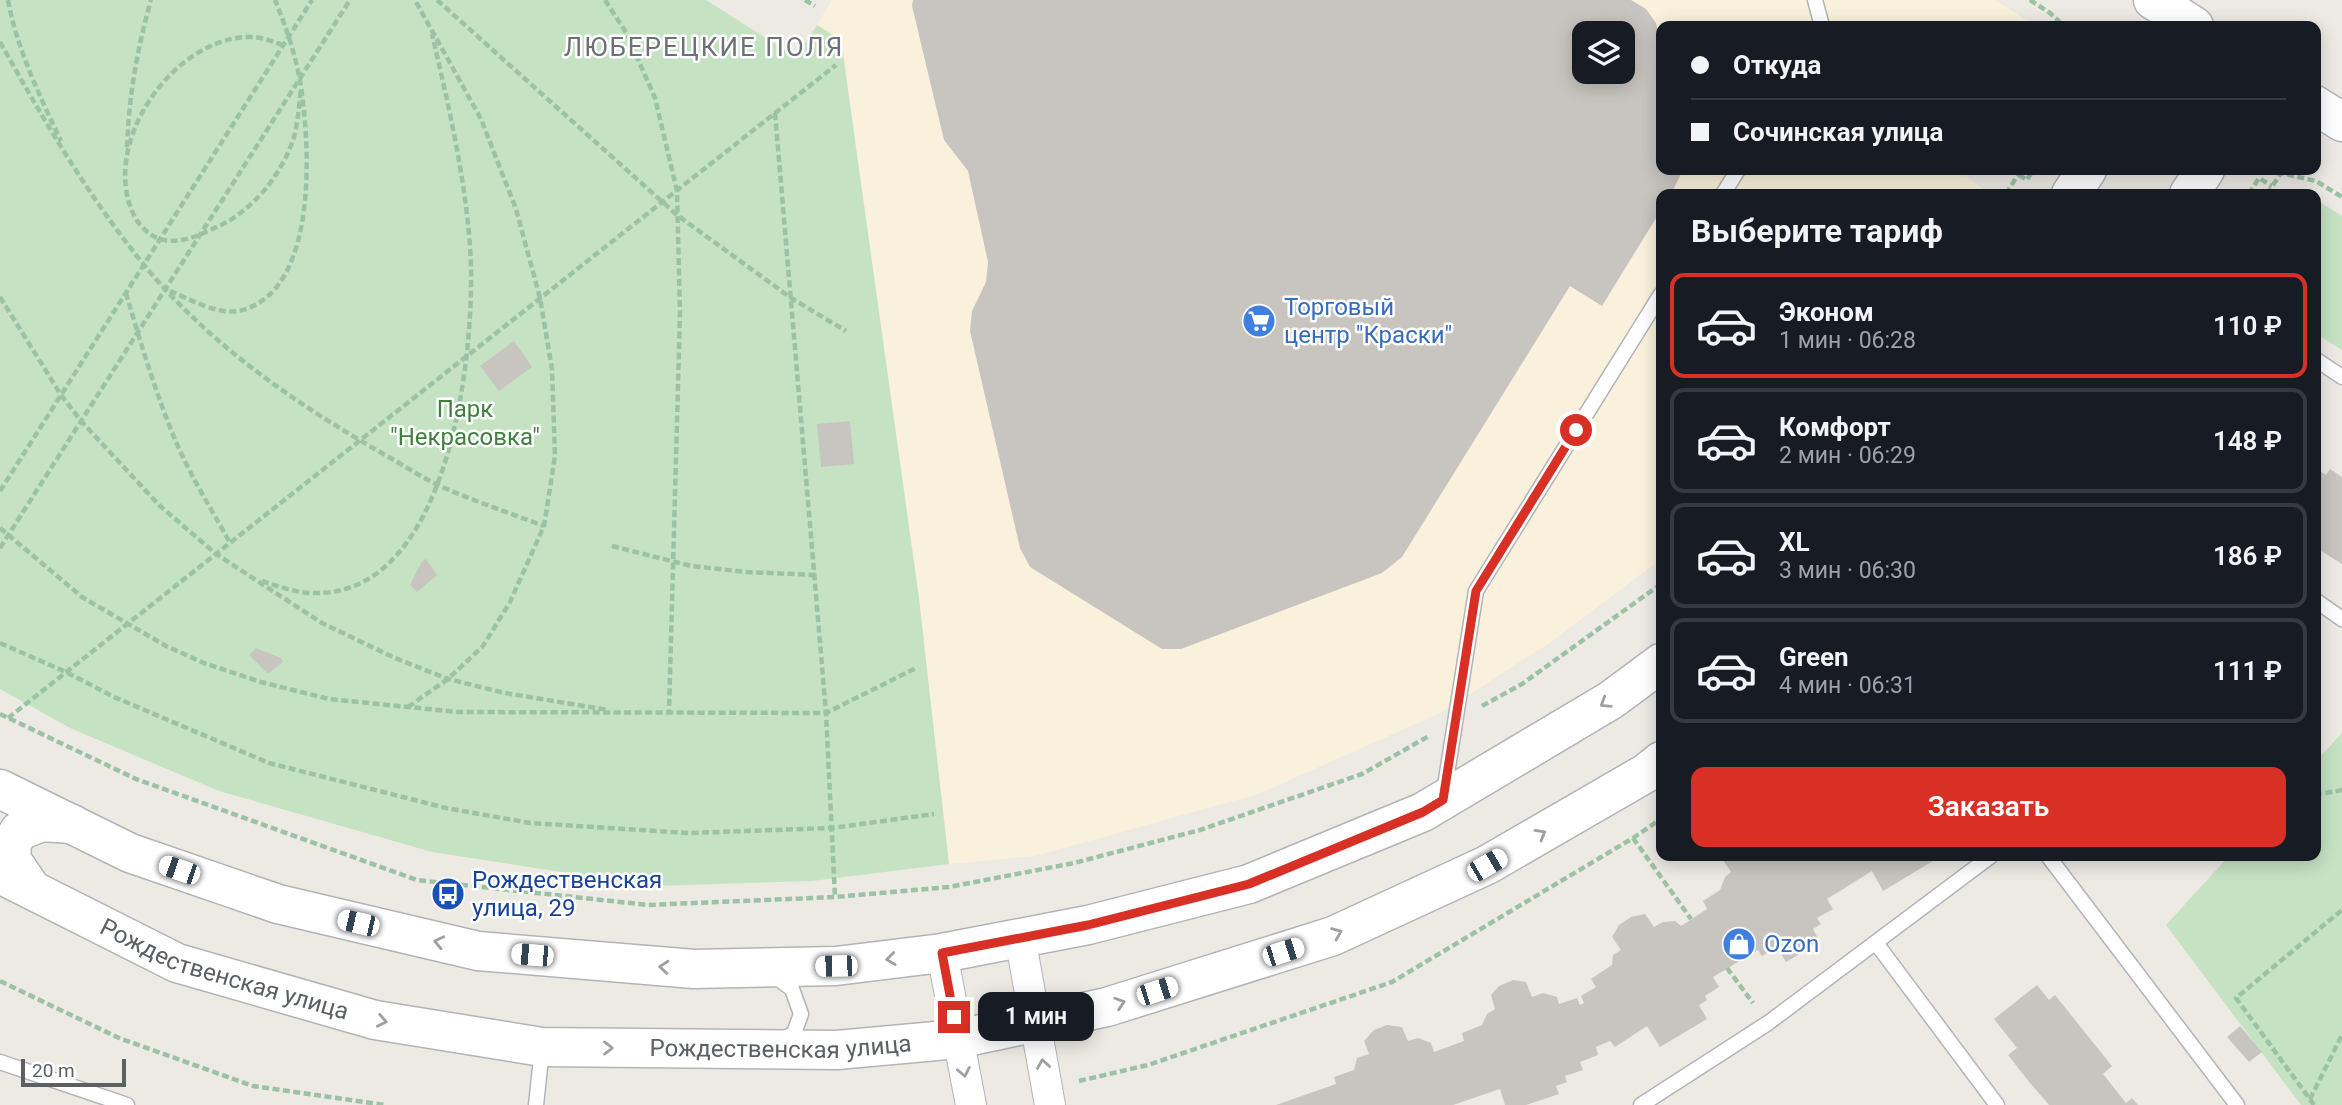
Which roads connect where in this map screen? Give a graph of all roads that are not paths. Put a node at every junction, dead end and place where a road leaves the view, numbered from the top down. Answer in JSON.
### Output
{"nodes":[{"id":1,"x":1815,"y":0,"type":"edge"},
{"id":2,"x":2153,"y":0,"type":"edge"},
{"id":3,"x":1821,"y":21,"type":"edge"},
{"id":4,"x":2182,"y":21,"type":"edge"},
{"id":5,"x":2321,"y":109,"type":"edge"},
{"id":6,"x":2342,"y":122,"type":"edge"},
{"id":7,"x":1656,"y":302,"type":"edge"},
{"id":8,"x":2321,"y":363,"type":"edge"},
{"id":9,"x":2342,"y":377,"type":"edge"},
{"id":10,"x":2321,"y":604,"type":"edge"},
{"id":11,"x":2342,"y":619,"type":"edge"},
{"id":12,"x":1656,"y":667,"type":"edge"},
{"id":13,"x":1656,"y":765,"type":"edge"},
{"id":14,"x":0,"y":789,"type":"edge"},
{"id":15,"x":1443,"y":800,"type":"junction"},
{"id":16,"x":72,"y":824,"type":"junction"},
{"id":17,"x":1985,"y":861,"type":"edge"},
{"id":18,"x":2052,"y":861,"type":"edge"},
{"id":19,"x":16,"y":882,"type":"edge"},
{"id":20,"x":1020,"y":937,"type":"junction"},
{"id":21,"x":1875,"y":943,"type":"junction"},
{"id":22,"x":942,"y":953,"type":"junction"},
{"id":23,"x":763,"y":968,"type":"junction"},
{"id":24,"x":1036,"y":1022,"type":"junction"},
{"id":25,"x":958,"y":1039,"type":"junction"},
{"id":26,"x":542,"y":1047,"type":"junction"},
{"id":27,"x":769,"y":1049,"type":"junction"},
{"id":28,"x":0,"y":1062,"type":"edge"},
{"id":29,"x":1059,"y":1094,"type":"edge"},
{"id":30,"x":127,"y":1105,"type":"edge"},
{"id":31,"x":536,"y":1105,"type":"edge"},
{"id":32,"x":971,"y":1105,"type":"edge"},
{"id":33,"x":1641,"y":1105,"type":"edge"},
{"id":34,"x":1997,"y":1105,"type":"edge"},
{"id":35,"x":2237,"y":1105,"type":"edge"}],
"edges":[{"from":1,"to":3,"type":"lane"},
{"from":2,"to":4,"type":"street"},
{"from":5,"to":6,"type":"street"},
{"from":7,"to":15,"type":"lane"},
{"from":8,"to":9,"type":"lane"},
{"from":10,"to":11,"type":"lane"},
{"from":12,"to":15,"type":"street","one_way":true},
{"from":24,"to":13,"type":"street","name":"Рождественская улица","one_way":true},
{"from":14,"to":16,"type":"street"},
{"from":15,"to":20,"type":"street"},
{"from":16,"to":19,"type":"street"},
{"from":23,"to":16,"type":"street","one_way":true},
{"from":17,"to":21,"type":"lane"},
{"from":18,"to":35,"type":"lane"},
{"from":19,"to":26,"type":"street","name":"Рождественская улица","one_way":true},
{"from":20,"to":22,"type":"street"},
{"from":20,"to":24,"type":"street"},
{"from":21,"to":33,"type":"lane"},
{"from":21,"to":34,"type":"lane"},
{"from":22,"to":23,"type":"street","one_way":true},
{"from":22,"to":25,"type":"street"},
{"from":23,"to":27,"type":"lane"},
{"from":24,"to":25,"type":"street","name":"Рождественская улица"},
{"from":29,"to":24,"type":"street","one_way":true},
{"from":25,"to":27,"type":"street","name":"Рождественская улица"},
{"from":25,"to":32,"type":"street","one_way":true},
{"from":26,"to":27,"type":"street","name":"Рождественская улица","one_way":true},
{"from":26,"to":31,"type":"lane"},
{"from":28,"to":30,"type":"lane"}]}
